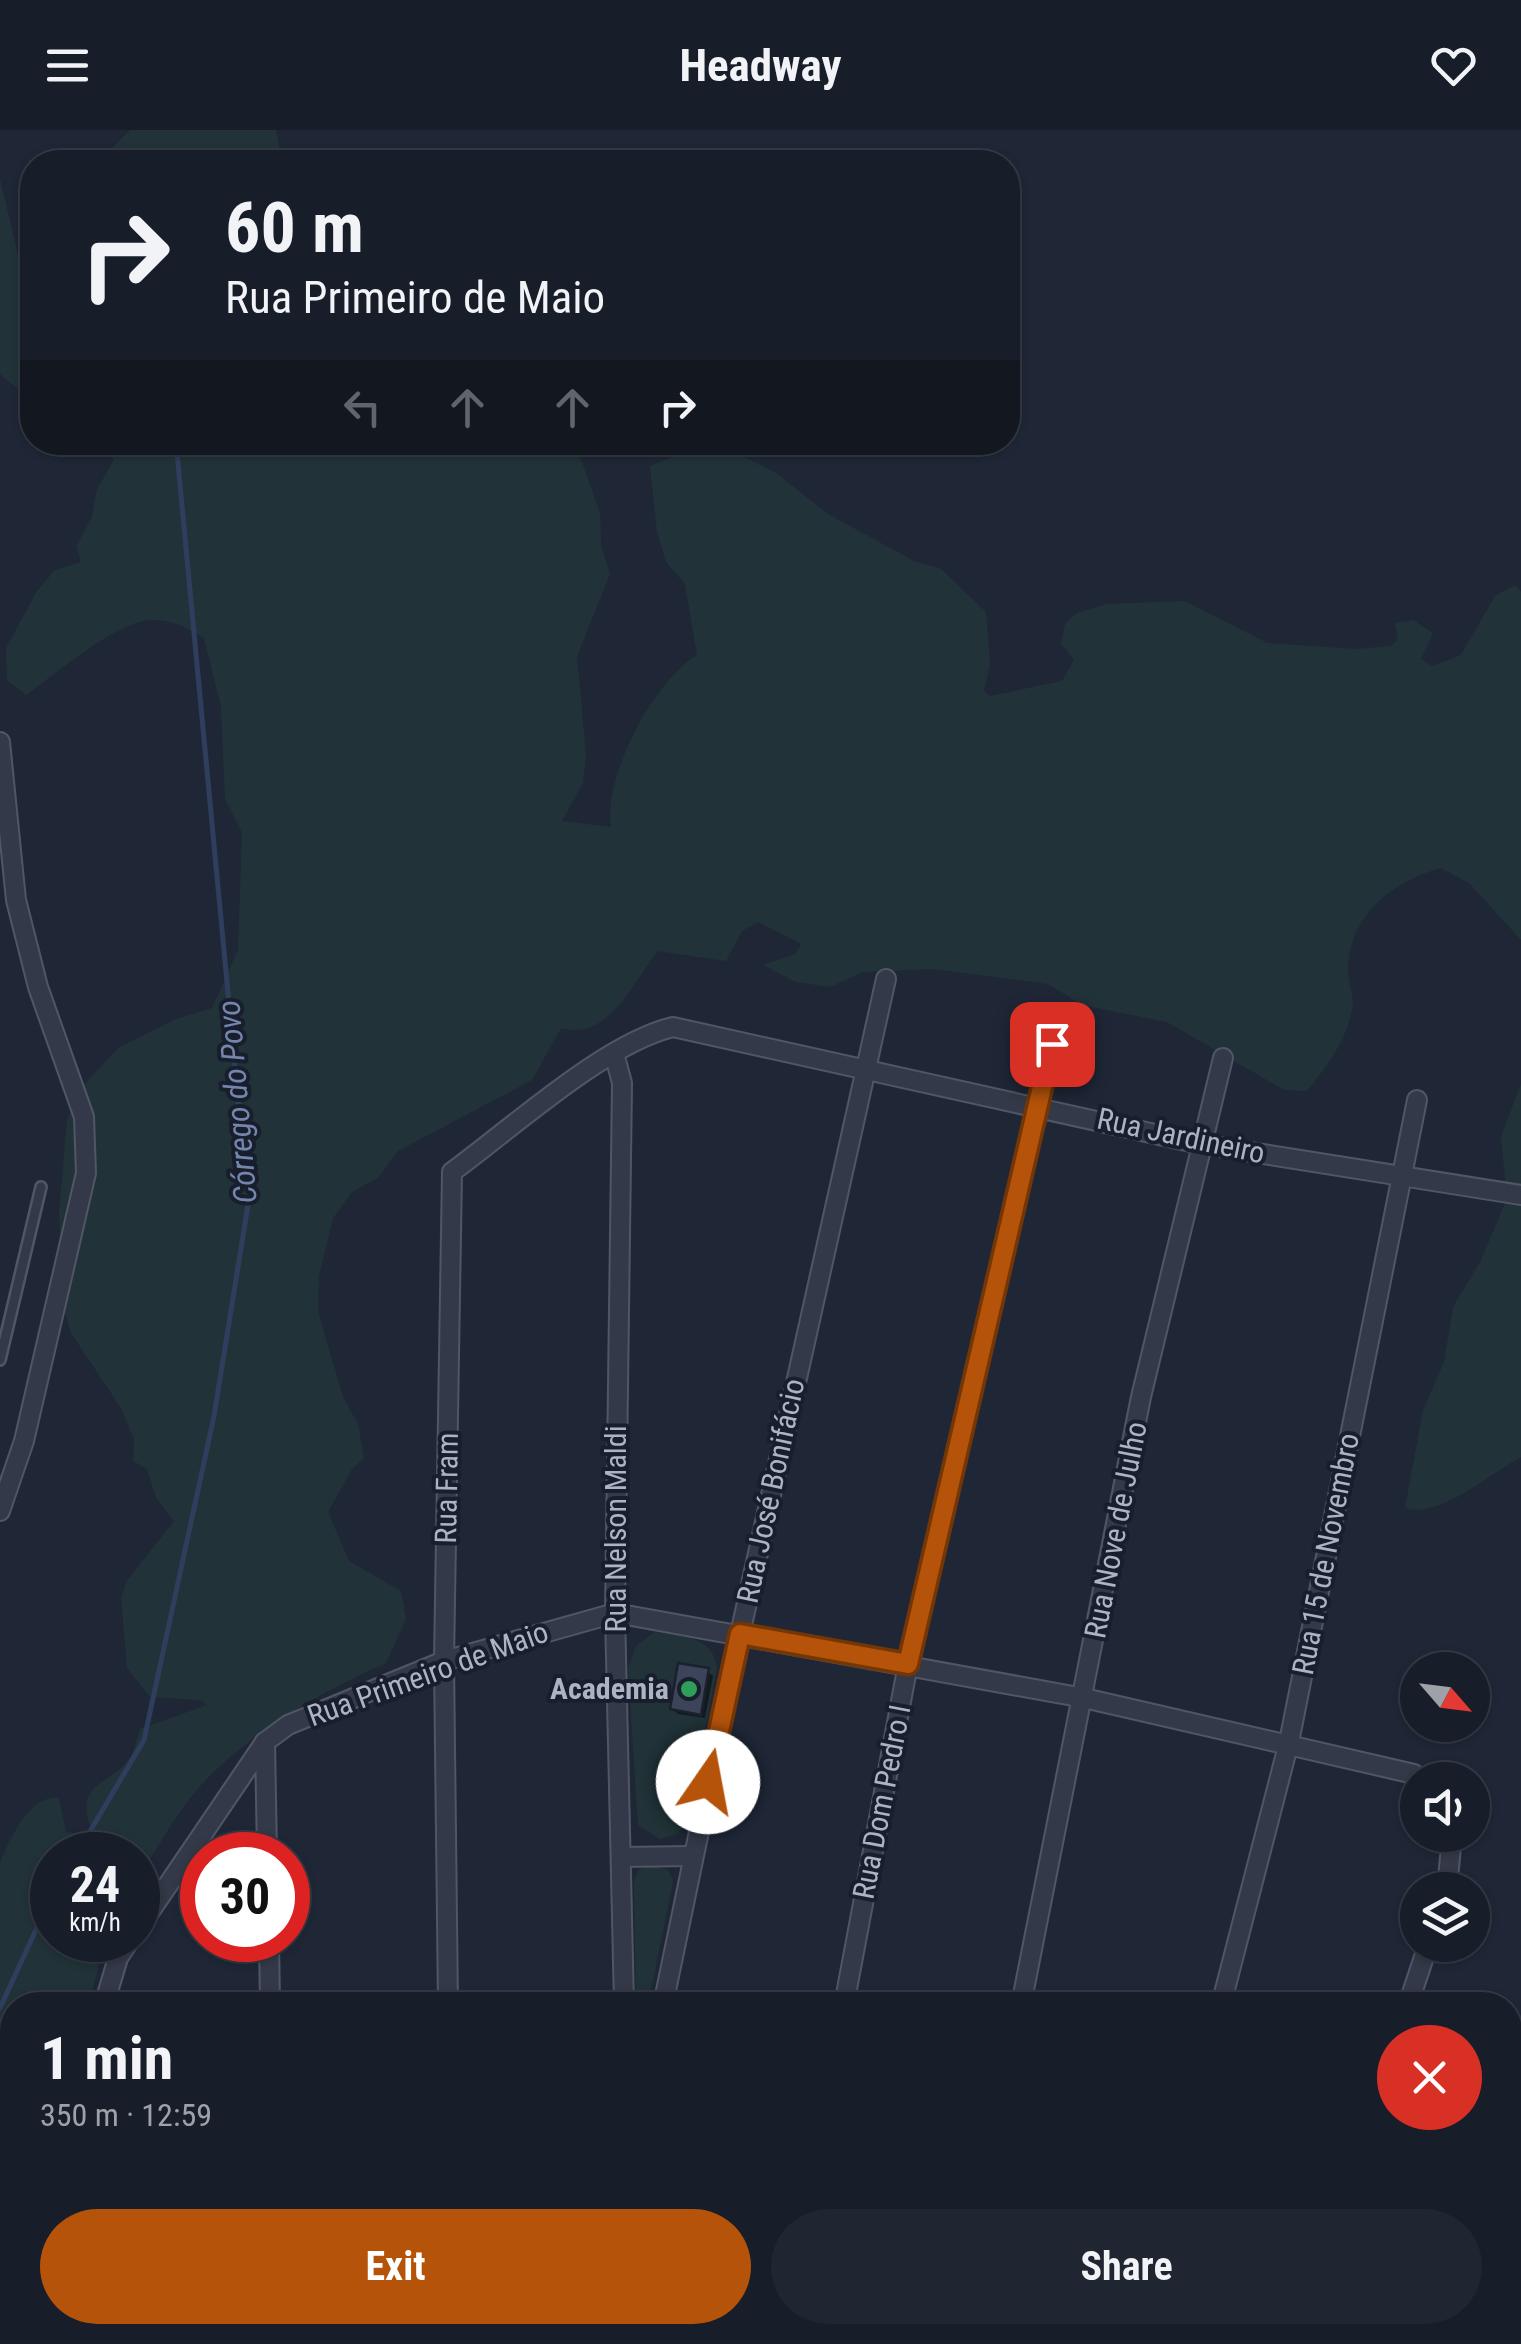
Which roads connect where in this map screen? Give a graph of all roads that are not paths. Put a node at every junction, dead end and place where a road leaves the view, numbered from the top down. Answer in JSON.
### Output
{"nodes":[{"id":1,"x":0,"y":742,"type":"edge"},
{"id":2,"x":886,"y":979,"type":"dead end"},
{"id":3,"x":1059,"y":1015,"type":"dead end"},
{"id":4,"x":614,"y":1053,"type":"junction"},
{"id":5,"x":1223,"y":1058,"type":"dead end"},
{"id":6,"x":864,"y":1070,"type":"junction"},
{"id":7,"x":1418,"y":1100,"type":"dead end"},
{"id":8,"x":1037,"y":1104,"type":"junction"},
{"id":9,"x":1200,"y":1144,"type":"junction"},
{"id":10,"x":1401,"y":1176,"type":"junction"},
{"id":11,"x":41,"y":1187,"type":"dead end"},
{"id":12,"x":1521,"y":1195,"type":"edge"},
{"id":13,"x":0,"y":1360,"type":"edge"},
{"id":14,"x":0,"y":1511,"type":"edge"},
{"id":15,"x":614,"y":1613,"type":"junction"},
{"id":16,"x":740,"y":1634,"type":"junction"},
{"id":17,"x":444,"y":1662,"type":"junction"},
{"id":18,"x":908,"y":1664,"type":"junction"},
{"id":19,"x":1084,"y":1698,"type":"junction"},
{"id":20,"x":265,"y":1742,"type":"junction"},
{"id":21,"x":1289,"y":1742,"type":"junction"},
{"id":22,"x":1400,"y":1770,"type":"edge"},
{"id":23,"x":267,"y":1832,"type":"edge"},
{"id":24,"x":692,"y":1856,"type":"junction"},
{"id":25,"x":623,"y":1857,"type":"junction"},
{"id":26,"x":160,"y":1897,"type":"edge"},
{"id":27,"x":117,"y":1962,"type":"edge"},
{"id":28,"x":269,"y":1962,"type":"edge"},
{"id":29,"x":1422,"y":1962,"type":"edge"},
{"id":30,"x":108,"y":1992,"type":"edge"},
{"id":31,"x":270,"y":1992,"type":"edge"},
{"id":32,"x":448,"y":1992,"type":"edge"},
{"id":33,"x":624,"y":1992,"type":"edge"},
{"id":34,"x":666,"y":1992,"type":"edge"},
{"id":35,"x":846,"y":1992,"type":"edge"},
{"id":36,"x":1024,"y":1992,"type":"edge"},
{"id":37,"x":1225,"y":1992,"type":"edge"},
{"id":38,"x":1412,"y":1992,"type":"edge"}],
"edges":[{"from":1,"to":14,"type":"street"},
{"from":2,"to":6,"type":"street","name":"Rua José Bonifácio"},
{"from":3,"to":8,"type":"street","name":"Rua Dom Pedro I"},
{"from":4,"to":6,"type":"street","name":"Rua Jardineiro"},
{"from":4,"to":15,"type":"street","name":"Rua Nelson Maldi"},
{"from":4,"to":17,"type":"street","name":"Rua Fram"},
{"from":5,"to":9,"type":"street","name":"Rua Nove de Julho"},
{"from":6,"to":8,"type":"street","name":"Rua Jardineiro"},
{"from":6,"to":16,"type":"street","name":"Rua José Bonifácio"},
{"from":7,"to":10,"type":"street","name":"Rua 15 de Novembro"},
{"from":8,"to":9,"type":"street","name":"Rua Jardineiro"},
{"from":8,"to":18,"type":"street","name":"Rua Dom Pedro I"},
{"from":9,"to":10,"type":"street","name":"Rua Jardineiro"},
{"from":9,"to":19,"type":"street","name":"Rua Nove de Julho"},
{"from":10,"to":12,"type":"street","name":"Rua Jardineiro"},
{"from":10,"to":21,"type":"street","name":"Rua 15 de Novembro"},
{"from":11,"to":13,"type":"lane"},
{"from":15,"to":16,"type":"street","name":"Rua Primeiro de Maio"},
{"from":15,"to":17,"type":"street","name":"Rua Primeiro de Maio"},
{"from":15,"to":25,"type":"street","name":"Rua Nelson Maldi"},
{"from":16,"to":18,"type":"street","name":"Rua Primeiro de Maio"},
{"from":16,"to":24,"type":"street","name":"Rua José Bonifácio"},
{"from":17,"to":20,"type":"street","name":"Rua Primeiro de Maio"},
{"from":17,"to":32,"type":"street","name":"Rua Fram"},
{"from":18,"to":19,"type":"street","name":"Rua Primeiro de Maio"},
{"from":18,"to":35,"type":"street","name":"Rua Dom Pedro I"},
{"from":19,"to":21,"type":"street","name":"Rua Primeiro de Maio"},
{"from":19,"to":36,"type":"street","name":"Rua Nove de Julho"},
{"from":20,"to":23,"type":"street"},
{"from":20,"to":26,"type":"street","name":"Rua Primeiro de Maio"},
{"from":21,"to":22,"type":"street","name":"Rua Primeiro de Maio"},
{"from":21,"to":37,"type":"street","name":"Rua 15 de Novembro"},
{"from":24,"to":25,"type":"street"},
{"from":24,"to":34,"type":"street","name":"Rua José Bonifácio"},
{"from":25,"to":33,"type":"street","name":"Rua Nelson Maldi"},
{"from":27,"to":30,"type":"street"},
{"from":28,"to":31,"type":"street"},
{"from":29,"to":38,"type":"street"}]}
